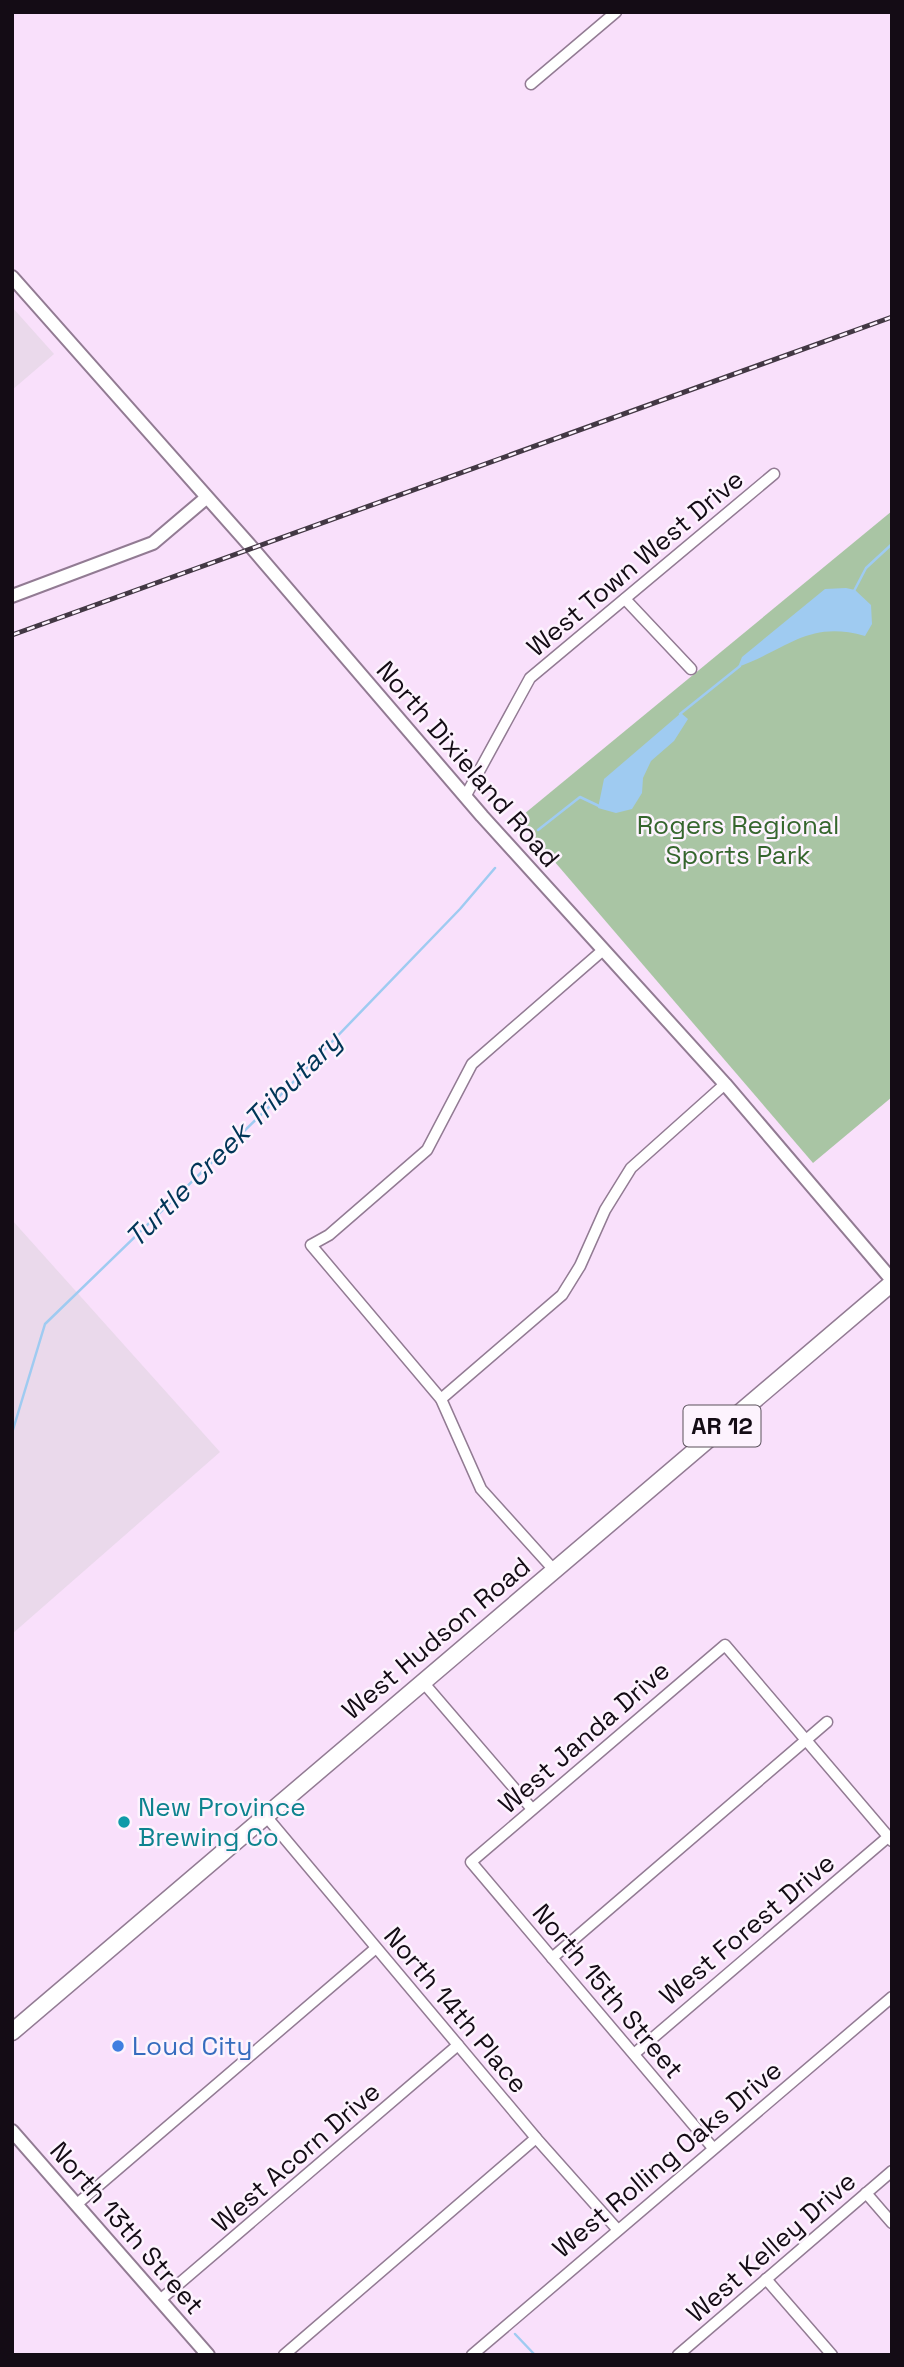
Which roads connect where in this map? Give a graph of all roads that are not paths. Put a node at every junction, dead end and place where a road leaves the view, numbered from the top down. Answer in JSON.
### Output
{"nodes":[{"id":1,"x":616,"y":12,"type":"edge"},
{"id":2,"x":531,"y":84,"type":"dead end"},
{"id":3,"x":12,"y":277,"type":"edge"},
{"id":4,"x":774,"y":474,"type":"dead end"},
{"id":5,"x":206,"y":498,"type":"junction"},
{"id":6,"x":12,"y":596,"type":"edge"},
{"id":7,"x":625,"y":599,"type":"junction"},
{"id":8,"x":691,"y":669,"type":"dead end"},
{"id":9,"x":465,"y":797,"type":"junction"},
{"id":10,"x":602,"y":951,"type":"junction"},
{"id":11,"x":725,"y":1084,"type":"junction"},
{"id":12,"x":892,"y":1281,"type":"edge"},
{"id":13,"x":441,"y":1399,"type":"junction"},
{"id":14,"x":554,"y":1570,"type":"junction"},
{"id":15,"x":422,"y":1681,"type":"junction"},
{"id":16,"x":827,"y":1722,"type":"dead end"},
{"id":17,"x":807,"y":1740,"type":"junction"},
{"id":18,"x":532,"y":1810,"type":"junction"},
{"id":19,"x":265,"y":1815,"type":"junction"},
{"id":20,"x":890,"y":1839,"type":"edge"},
{"id":21,"x":471,"y":1862,"type":"joint"},
{"id":22,"x":376,"y":1948,"type":"junction"},
{"id":23,"x":552,"y":1958,"type":"junction"},
{"id":24,"x":892,"y":1997,"type":"edge"},
{"id":25,"x":12,"y":2032,"type":"edge"},
{"id":26,"x":458,"y":2045,"type":"junction"},
{"id":27,"x":634,"y":2054,"type":"junction"},
{"id":28,"x":12,"y":2131,"type":"edge"},
{"id":29,"x":536,"y":2138,"type":"junction"},
{"id":30,"x":713,"y":2148,"type":"junction"},
{"id":31,"x":892,"y":2171,"type":"edge"},
{"id":32,"x":866,"y":2193,"type":"junction"},
{"id":33,"x":77,"y":2204,"type":"junction"},
{"id":34,"x":892,"y":2223,"type":"edge"},
{"id":35,"x":617,"y":2229,"type":"junction"},
{"id":36,"x":766,"y":2279,"type":"junction"},
{"id":37,"x":160,"y":2300,"type":"junction"},
{"id":38,"x":208,"y":2355,"type":"edge"},
{"id":39,"x":284,"y":2355,"type":"edge"},
{"id":40,"x":472,"y":2355,"type":"edge"},
{"id":41,"x":678,"y":2355,"type":"edge"},
{"id":42,"x":832,"y":2355,"type":"edge"}],
"edges":[{"from":1,"to":2,"type":"street"},
{"from":3,"to":5,"type":"main road","name":"North Dixieland Road"},
{"from":4,"to":7,"type":"street","name":"West Town West Drive"},
{"from":5,"to":6,"type":"main road"},
{"from":5,"to":9,"type":"main road","name":"North Dixieland Road"},
{"from":7,"to":8,"type":"street"},
{"from":7,"to":9,"type":"street","name":"West Town West Drive"},
{"from":9,"to":10,"type":"main road","name":"North Dixieland Road"},
{"from":10,"to":11,"type":"main road","name":"North Dixieland Road"},
{"from":10,"to":13,"type":"street"},
{"from":11,"to":12,"type":"main road","name":"North Dixieland Road"},
{"from":11,"to":13,"type":"street"},
{"from":12,"to":14,"type":"highway","name":"West Hudson Road","number":"AR 12"},
{"from":13,"to":14,"type":"street"},
{"from":14,"to":15,"type":"highway","name":"West Hudson Road","number":"AR 12"},
{"from":15,"to":18,"type":"street"},
{"from":15,"to":19,"type":"highway","name":"West Hudson Road","number":"AR 12"},
{"from":16,"to":17,"type":"street"},
{"from":17,"to":18,"type":"street","name":"West Janda Drive"},
{"from":17,"to":20,"type":"street"},
{"from":17,"to":23,"type":"street"},
{"from":18,"to":21,"type":"street","name":"West Janda Drive"},
{"from":19,"to":22,"type":"street","name":"North 14th Place"},
{"from":19,"to":25,"type":"highway","name":"West Hudson Road","number":"AR 12"},
{"from":20,"to":27,"type":"street","name":"West Forest Drive"},
{"from":21,"to":23,"type":"street","name":"North 15th Street"},
{"from":22,"to":26,"type":"street","name":"North 14th Place"},
{"from":22,"to":33,"type":"street"},
{"from":23,"to":27,"type":"street","name":"North 15th Street"},
{"from":24,"to":30,"type":"street","name":"West Rolling Oaks Drive"},
{"from":26,"to":29,"type":"street","name":"North 14th Place"},
{"from":26,"to":37,"type":"street","name":"West Acorn Drive"},
{"from":27,"to":30,"type":"street","name":"North 15th Street"},
{"from":28,"to":33,"type":"main road","name":"North 13th Street"},
{"from":29,"to":35,"type":"street","name":"North 14th Place"},
{"from":29,"to":39,"type":"street"},
{"from":30,"to":35,"type":"street","name":"West Rolling Oaks Drive"},
{"from":31,"to":32,"type":"street","name":"West Kelley Drive"},
{"from":32,"to":34,"type":"street"},
{"from":32,"to":36,"type":"street","name":"West Kelley Drive"},
{"from":33,"to":37,"type":"main road","name":"North 13th Street"},
{"from":35,"to":40,"type":"street","name":"West Rolling Oaks Drive"},
{"from":36,"to":41,"type":"street","name":"West Kelley Drive"},
{"from":36,"to":42,"type":"street"},
{"from":37,"to":38,"type":"main road","name":"North 13th Street"}]}
